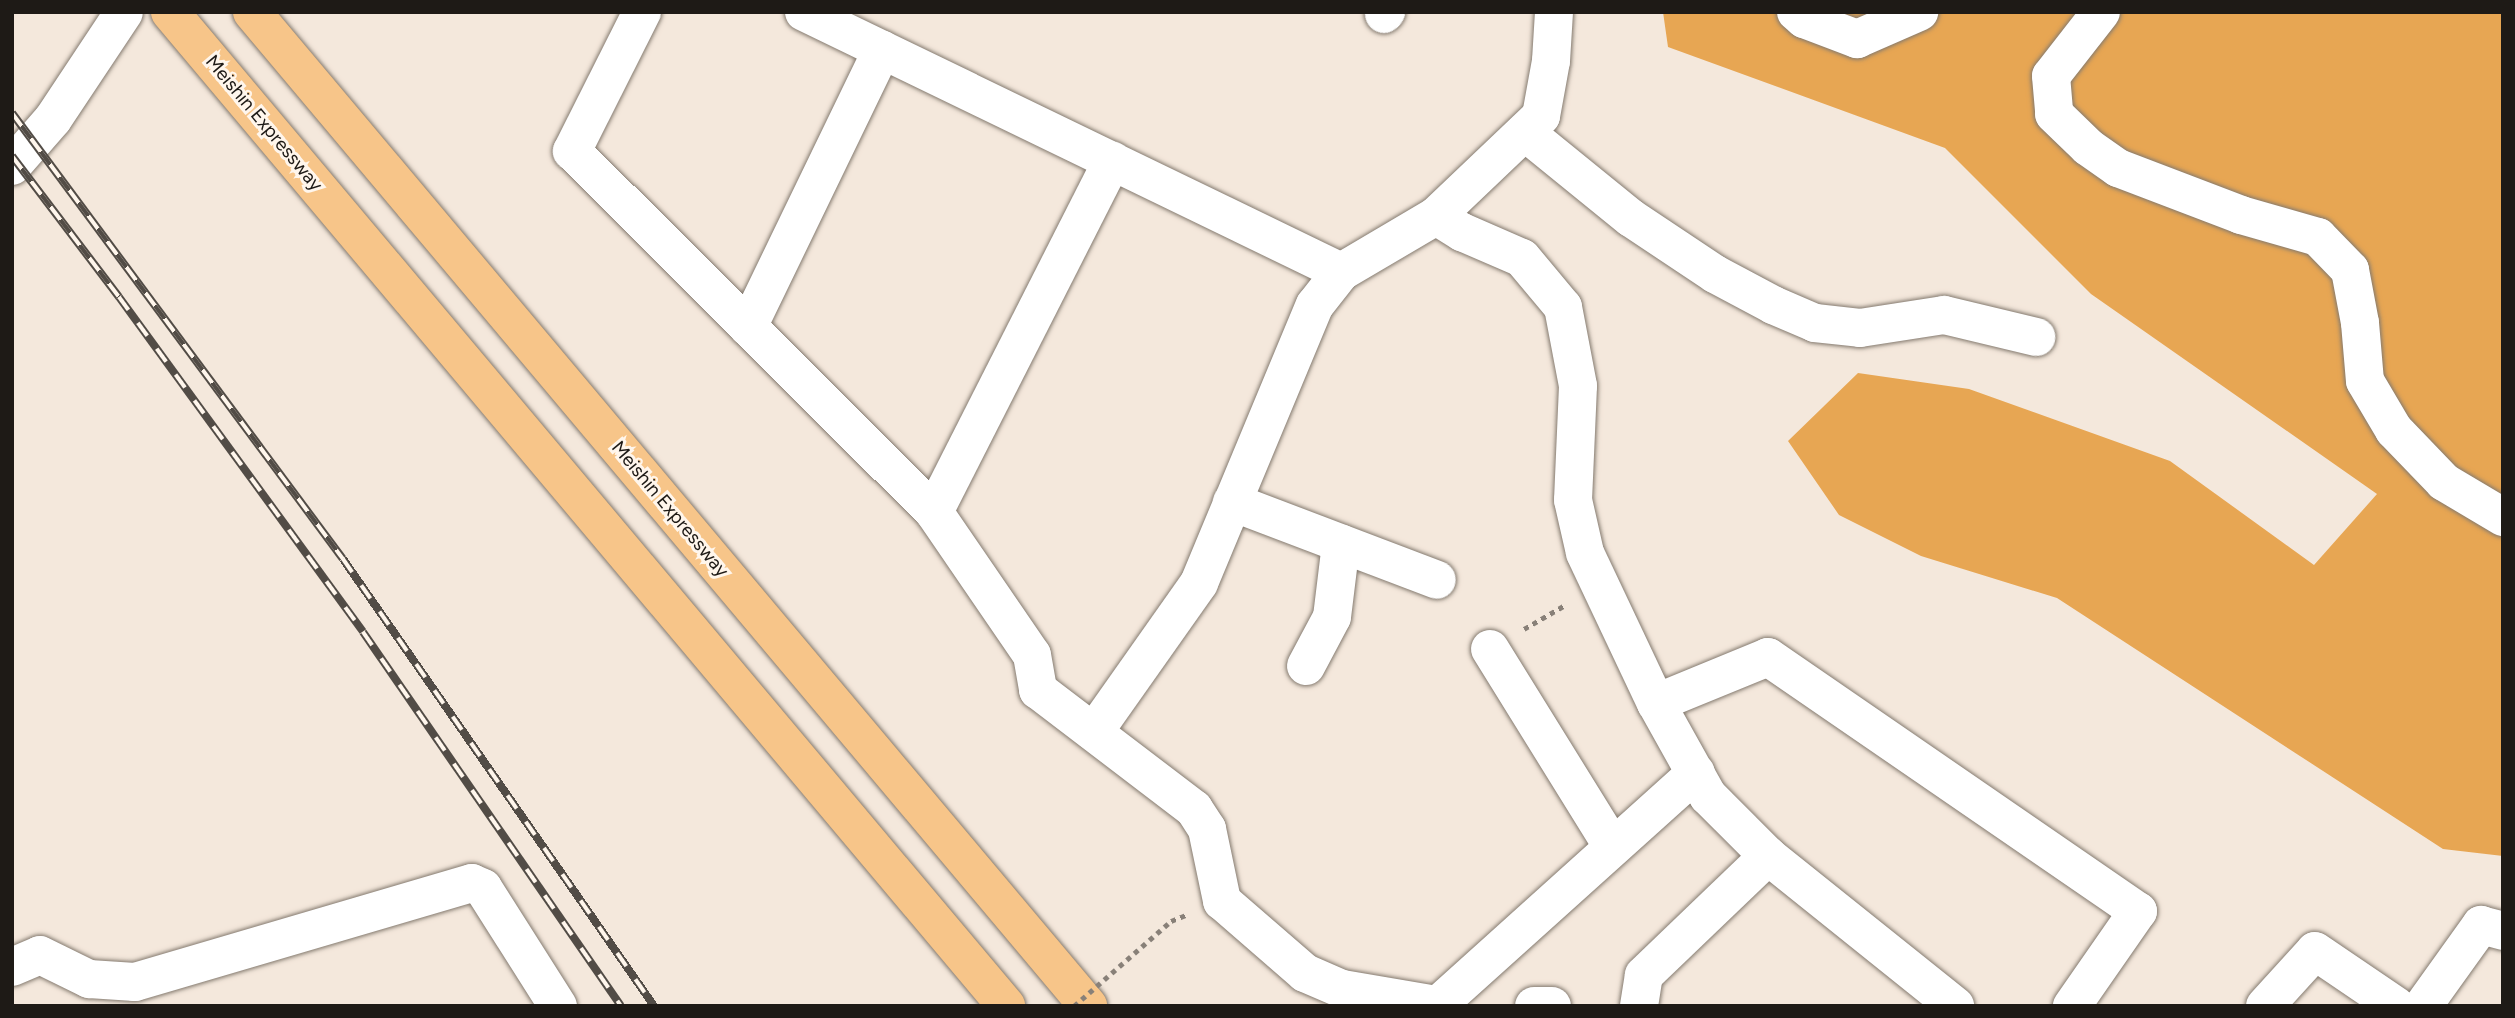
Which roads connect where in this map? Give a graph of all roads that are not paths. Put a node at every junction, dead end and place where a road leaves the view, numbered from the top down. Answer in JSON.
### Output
{"nodes":[{"id":1,"x":124,"y":12,"type":"edge"},
{"id":2,"x":170,"y":12,"type":"edge"},
{"id":3,"x":252,"y":12,"type":"edge"},
{"id":4,"x":642,"y":12,"type":"edge"},
{"id":5,"x":804,"y":12,"type":"edge"},
{"id":6,"x":1554,"y":12,"type":"edge"},
{"id":7,"x":1796,"y":12,"type":"edge"},
{"id":8,"x":1919,"y":12,"type":"edge"},
{"id":9,"x":2101,"y":12,"type":"edge"},
{"id":10,"x":882,"y":50,"type":"junction"},
{"id":11,"x":1524,"y":132,"type":"junction"},
{"id":12,"x":1112,"y":161,"type":"junction"},
{"id":13,"x":12,"y":166,"type":"edge"},
{"id":14,"x":1436,"y":216,"type":"junction"},
{"id":15,"x":1341,"y":272,"type":"junction"},
{"id":16,"x":748,"y":327,"type":"junction"},
{"id":17,"x":2036,"y":337,"type":"dead end"},
{"id":18,"x":1233,"y":502,"type":"junction"},
{"id":19,"x":934,"y":512,"type":"junction"},
{"id":20,"x":2503,"y":517,"type":"edge"},
{"id":21,"x":1341,"y":544,"type":"junction"},
{"id":22,"x":1437,"y":580,"type":"dead end"},
{"id":23,"x":1490,"y":649,"type":"road end"},
{"id":24,"x":1306,"y":666,"type":"dead end"},
{"id":25,"x":1656,"y":703,"type":"junction"},
{"id":26,"x":1094,"y":732,"type":"junction"},
{"id":27,"x":1696,"y":773,"type":"junction"},
{"id":28,"x":1613,"y":847,"type":"junction"},
{"id":29,"x":1768,"y":856,"type":"junction"},
{"id":30,"x":2503,"y":931,"type":"edge"},
{"id":31,"x":12,"y":967,"type":"edge"},
{"id":32,"x":1641,"y":990,"type":"edge"},
{"id":33,"x":556,"y":1005,"type":"edge"},
{"id":34,"x":1440,"y":1005,"type":"edge"},
{"id":35,"x":1006,"y":1006,"type":"edge"},
{"id":36,"x":1088,"y":1006,"type":"edge"},
{"id":37,"x":1534,"y":1006,"type":"edge"},
{"id":38,"x":1552,"y":1006,"type":"edge"},
{"id":39,"x":1955,"y":1006,"type":"edge"},
{"id":40,"x":2072,"y":1006,"type":"edge"},
{"id":41,"x":2265,"y":1006,"type":"edge"},
{"id":42,"x":2396,"y":1006,"type":"edge"},
{"id":43,"x":2423,"y":1006,"type":"edge"}],
"edges":[{"from":1,"to":13,"type":"street"},
{"from":2,"to":35,"type":"highway","name":"Meishin Expressway"},
{"from":3,"to":36,"type":"highway","name":"Meishin Expressway"},
{"from":4,"to":16,"type":"street"},
{"from":5,"to":10,"type":"street"},
{"from":6,"to":11,"type":"street"},
{"from":7,"to":8,"type":"street"},
{"from":9,"to":20,"type":"street"},
{"from":10,"to":12,"type":"street"},
{"from":10,"to":16,"type":"street"},
{"from":11,"to":14,"type":"street"},
{"from":11,"to":17,"type":"street"},
{"from":12,"to":15,"type":"street"},
{"from":12,"to":19,"type":"street"},
{"from":14,"to":15,"type":"street"},
{"from":14,"to":25,"type":"street"},
{"from":15,"to":18,"type":"street"},
{"from":16,"to":19,"type":"street"},
{"from":18,"to":21,"type":"street"},
{"from":18,"to":26,"type":"street"},
{"from":19,"to":26,"type":"street"},
{"from":21,"to":22,"type":"street"},
{"from":21,"to":24,"type":"street"},
{"from":23,"to":28,"type":"street"},
{"from":25,"to":27,"type":"street"},
{"from":25,"to":40,"type":"street"},
{"from":26,"to":34,"type":"street"},
{"from":27,"to":28,"type":"street"},
{"from":27,"to":29,"type":"street"},
{"from":28,"to":34,"type":"street"},
{"from":29,"to":32,"type":"street"},
{"from":29,"to":39,"type":"street"},
{"from":30,"to":43,"type":"street"},
{"from":31,"to":33,"type":"street"},
{"from":37,"to":38,"type":"street"},
{"from":41,"to":42,"type":"street"}]}
